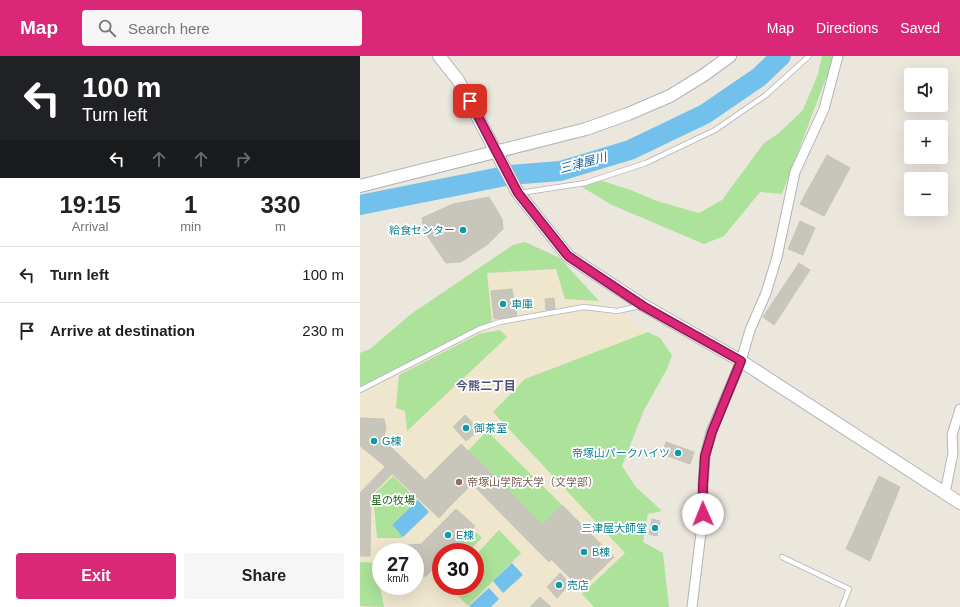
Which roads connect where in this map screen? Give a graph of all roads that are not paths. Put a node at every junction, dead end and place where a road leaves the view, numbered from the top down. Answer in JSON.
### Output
{"nodes":[{"id":1,"x":439,"y":56,"type":"edge"},
{"id":2,"x":730,"y":56,"type":"edge"},
{"id":3,"x":809,"y":56,"type":"edge"},
{"id":4,"x":838,"y":56,"type":"edge"},
{"id":5,"x":496,"y":152,"type":"junction"},
{"id":6,"x":360,"y":186,"type":"edge"},
{"id":7,"x":516,"y":190,"type":"junction"},
{"id":8,"x":643,"y":306,"type":"junction"},
{"id":9,"x":741,"y":361,"type":"junction"},
{"id":10,"x":360,"y":390,"type":"edge"},
{"id":11,"x":960,"y":409,"type":"edge"},
{"id":12,"x":945,"y":493,"type":"junction"},
{"id":13,"x":960,"y":503,"type":"edge"},
{"id":14,"x":782,"y":557,"type":"dead end"},
{"id":15,"x":692,"y":607,"type":"edge"},
{"id":16,"x":842,"y":607,"type":"edge"}],
"edges":[{"from":1,"to":5,"type":"street"},
{"from":2,"to":5,"type":"street"},
{"from":3,"to":7,"type":"lane"},
{"from":4,"to":9,"type":"street"},
{"from":5,"to":6,"type":"street"},
{"from":5,"to":7,"type":"street"},
{"from":7,"to":8,"type":"street"},
{"from":8,"to":9,"type":"street"},
{"from":8,"to":10,"type":"lane"},
{"from":9,"to":12,"type":"street"},
{"from":9,"to":15,"type":"street"},
{"from":11,"to":12,"type":"street"},
{"from":12,"to":13,"type":"street"},
{"from":14,"to":16,"type":"lane"}]}
